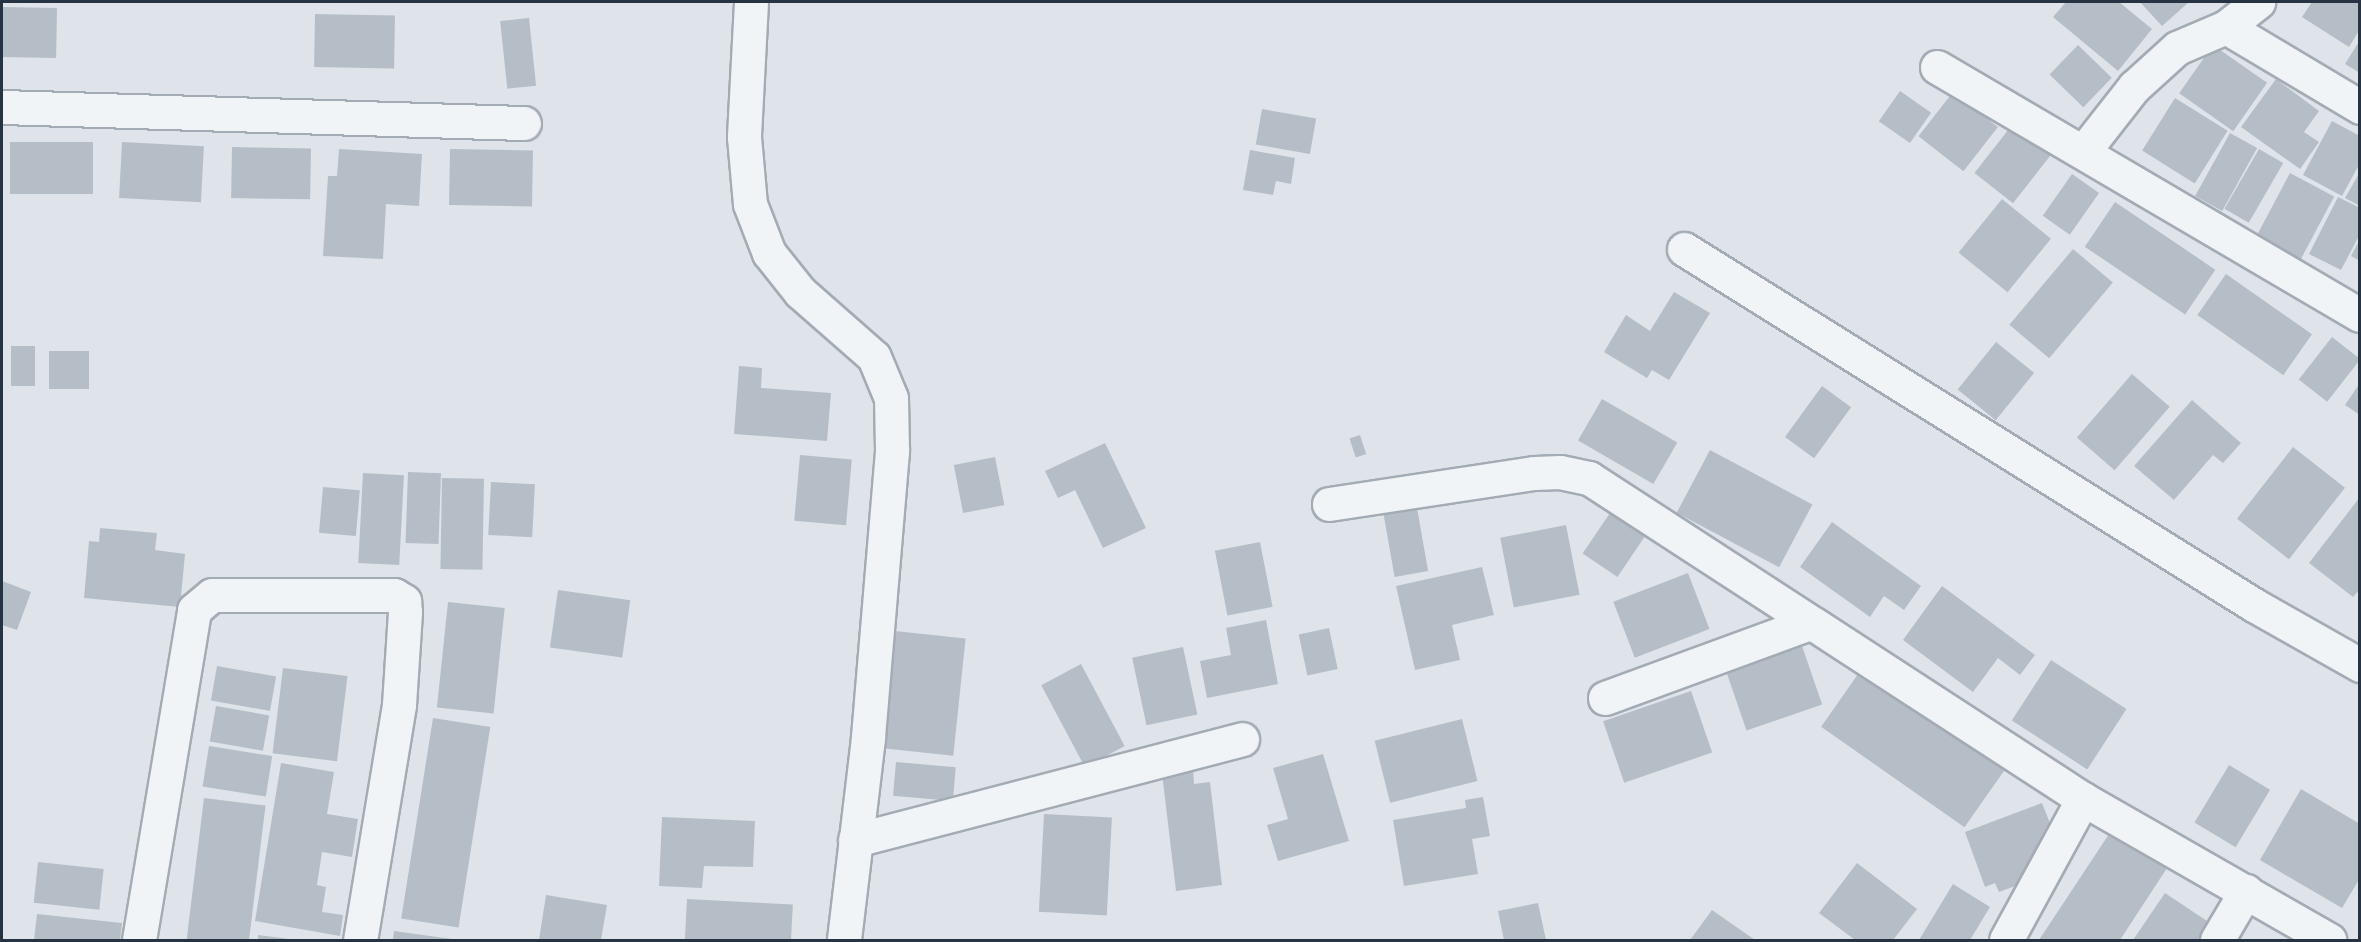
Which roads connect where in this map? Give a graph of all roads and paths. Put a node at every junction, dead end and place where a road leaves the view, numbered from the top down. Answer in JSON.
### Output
{"nodes":[{"id":1,"x":751,"y":2,"type":"edge"},
{"id":2,"x":2258,"y":2,"type":"edge"},
{"id":3,"x":2226,"y":27,"type":"junction"},
{"id":4,"x":1937,"y":67,"type":"dead end"},
{"id":5,"x":2,"y":107,"type":"edge"},
{"id":6,"x":2360,"y":107,"type":"edge"},
{"id":7,"x":524,"y":123,"type":"dead end"},
{"id":8,"x":2083,"y":152,"type":"junction"},
{"id":9,"x":1684,"y":249,"type":"dead end"},
{"id":10,"x":2360,"y":315,"type":"edge"},
{"id":11,"x":1329,"y":504,"type":"dead end"},
{"id":12,"x":1810,"y":623,"type":"junction"},
{"id":13,"x":2360,"y":665,"type":"edge"},
{"id":14,"x":1605,"y":698,"type":"dead end"},
{"id":15,"x":1242,"y":738,"type":"dead end"},
{"id":16,"x":2083,"y":799,"type":"junction"},
{"id":17,"x":855,"y":840,"type":"junction"},
{"id":18,"x":2246,"y":891,"type":"junction"},
{"id":19,"x":139,"y":940,"type":"edge"},
{"id":20,"x":360,"y":940,"type":"edge"},
{"id":21,"x":843,"y":940,"type":"edge"},
{"id":22,"x":2006,"y":940,"type":"edge"},
{"id":23,"x":2217,"y":940,"type":"edge"},
{"id":24,"x":2329,"y":940,"type":"edge"}],
"edges":[{"from":1,"to":17,"type":"street"},
{"from":2,"to":3,"type":"street"},
{"from":3,"to":6,"type":"street"},
{"from":3,"to":8,"type":"street"},
{"from":4,"to":8,"type":"street"},
{"from":5,"to":7,"type":"street"},
{"from":8,"to":10,"type":"street"},
{"from":9,"to":13,"type":"street"},
{"from":11,"to":12,"type":"street"},
{"from":12,"to":14,"type":"street"},
{"from":12,"to":16,"type":"street"},
{"from":15,"to":17,"type":"street"},
{"from":16,"to":18,"type":"street"},
{"from":16,"to":22,"type":"street"},
{"from":17,"to":21,"type":"street"},
{"from":18,"to":23,"type":"street"},
{"from":18,"to":24,"type":"street"},
{"from":19,"to":20,"type":"street"}]}
